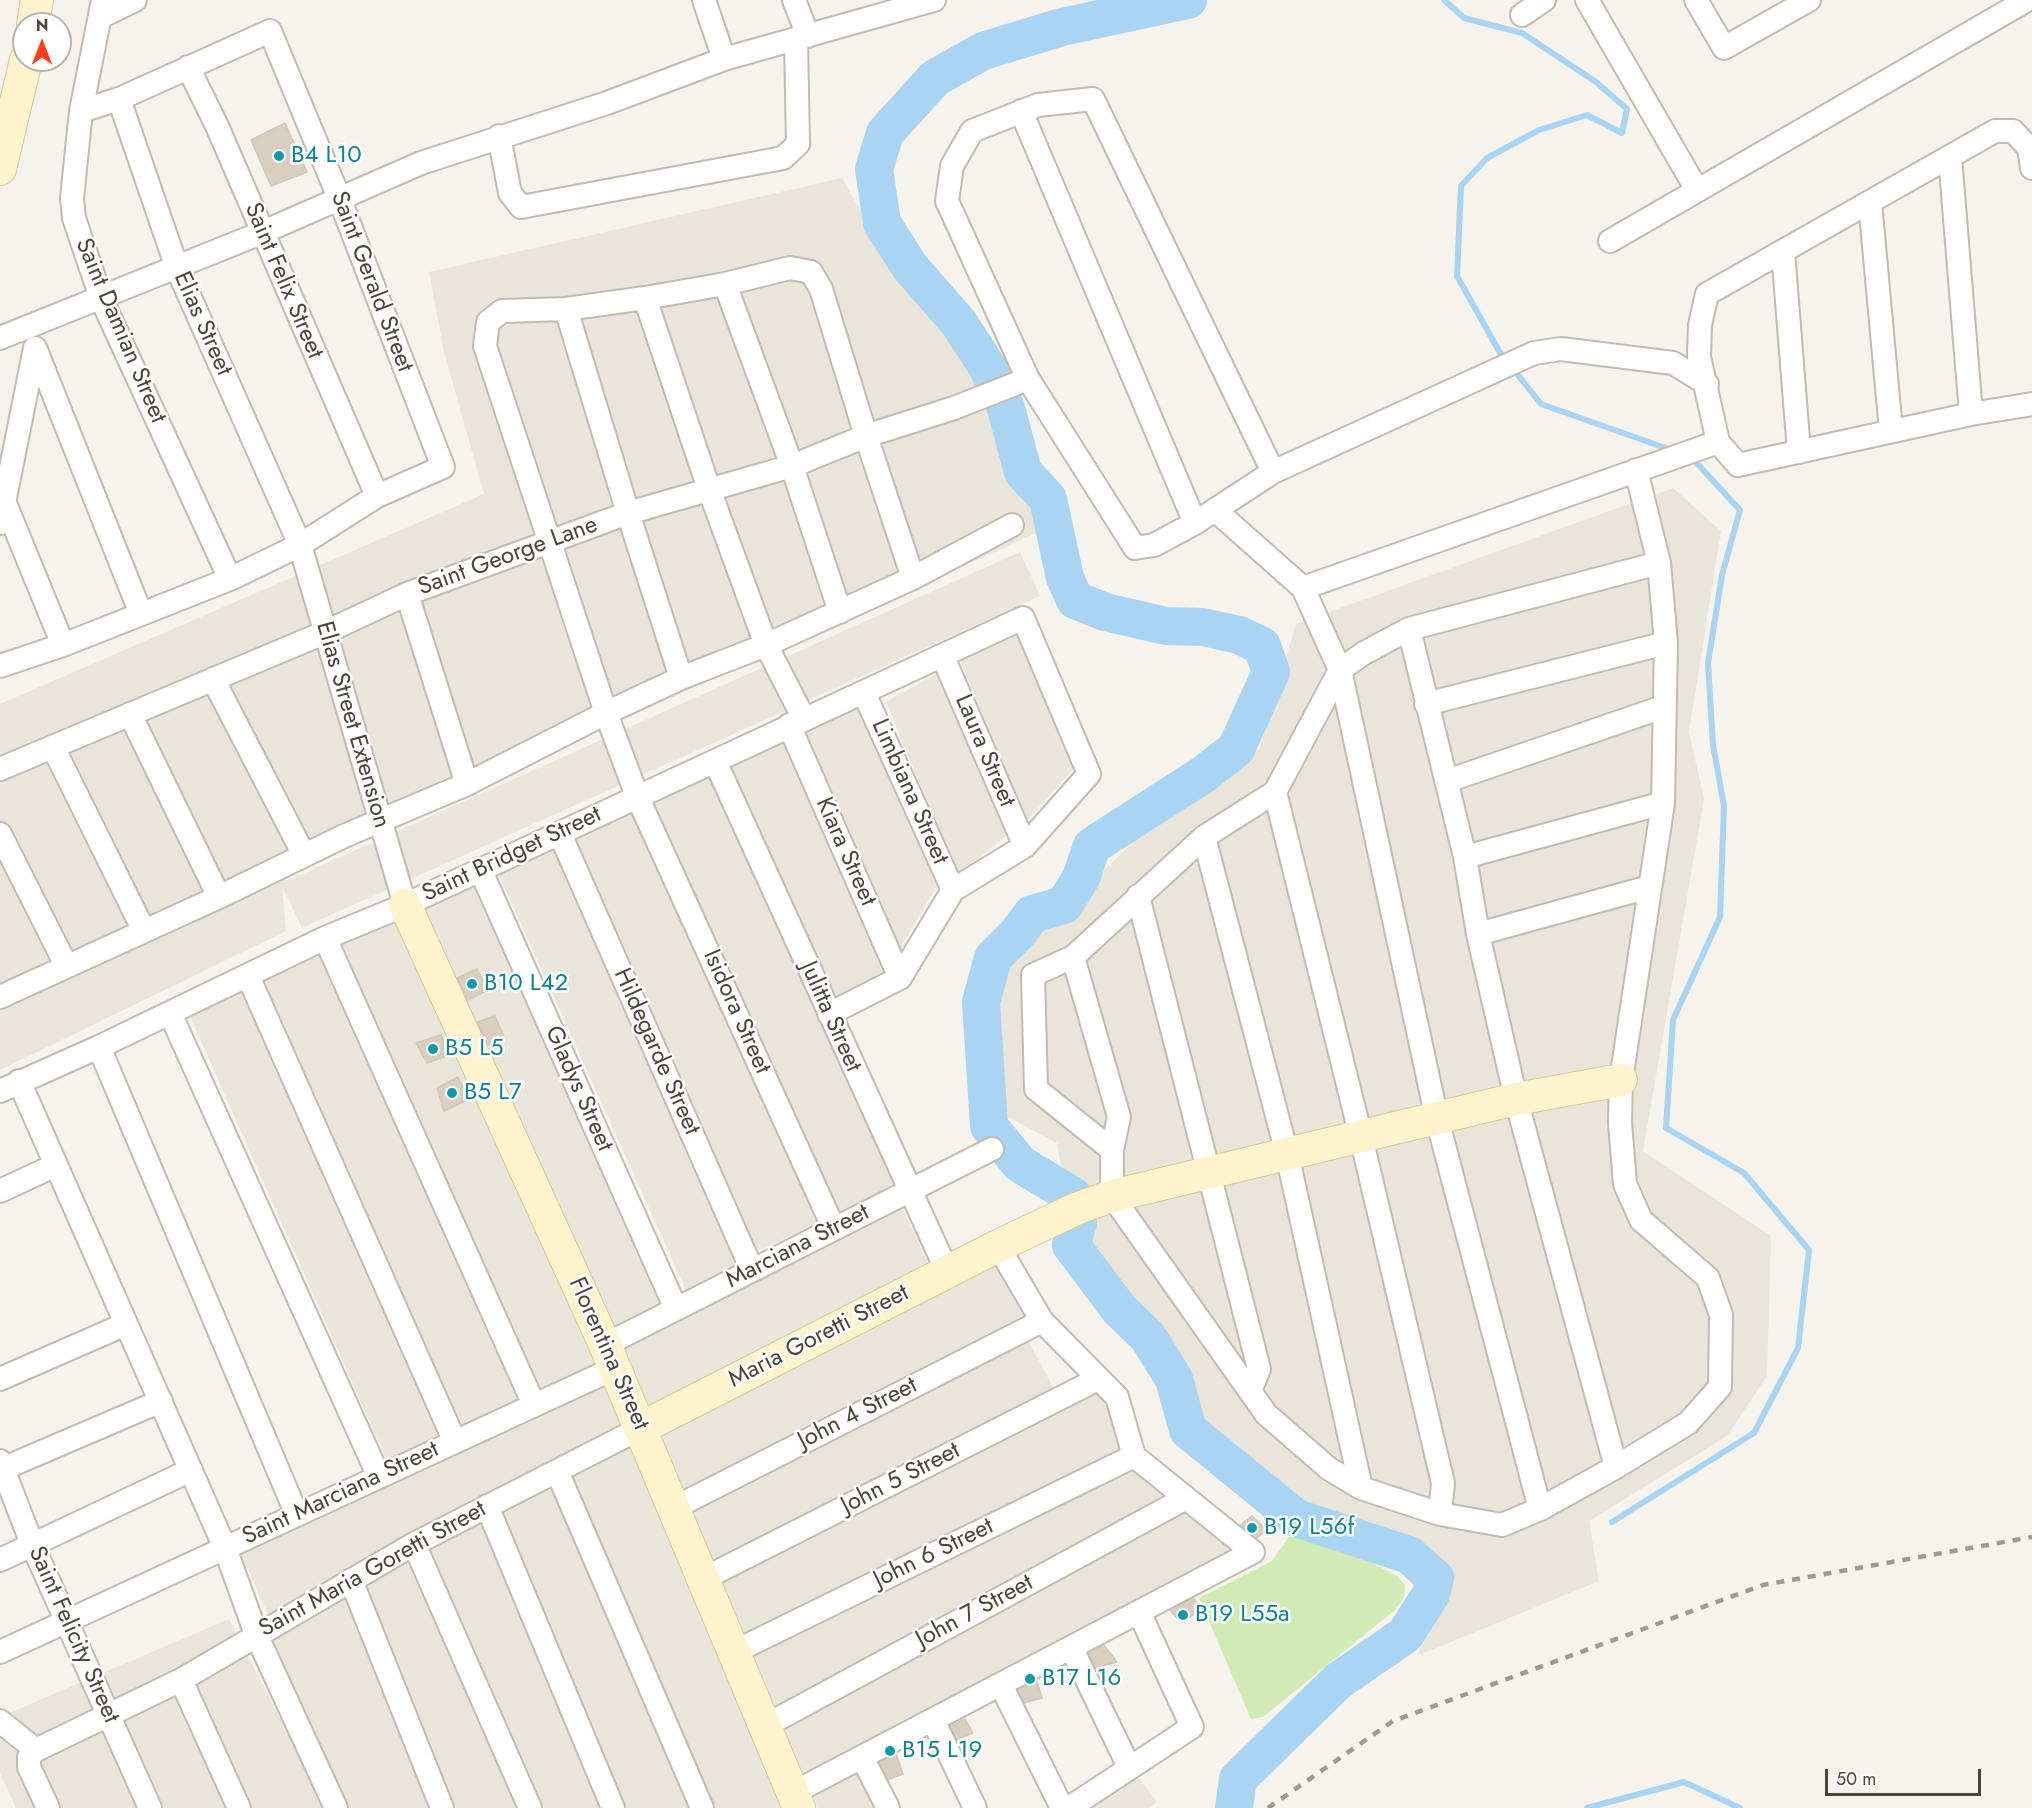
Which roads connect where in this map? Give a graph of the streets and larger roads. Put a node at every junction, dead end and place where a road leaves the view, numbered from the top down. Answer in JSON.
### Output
{"nodes":[{"id":1,"x":135,"y":0,"type":"edge"},
{"id":2,"x":704,"y":0,"type":"edge"},
{"id":3,"x":794,"y":0,"type":"edge"},
{"id":4,"x":934,"y":0,"type":"edge"},
{"id":5,"x":1545,"y":0,"type":"edge"},
{"id":6,"x":1587,"y":0,"type":"edge"},
{"id":7,"x":1696,"y":0,"type":"edge"},
{"id":8,"x":1809,"y":0,"type":"edge"},
{"id":9,"x":2027,"y":0,"type":"edge"},
{"id":10,"x":888,"y":6,"type":"edge"},
{"id":11,"x":102,"y":8,"type":"edge"},
{"id":12,"x":1522,"y":15,"type":"dead end"},
{"id":13,"x":802,"y":37,"type":"junction"},
{"id":14,"x":724,"y":60,"type":"junction"},
{"id":15,"x":188,"y":67,"type":"junction"},
{"id":16,"x":23,"y":72,"type":"edge"},
{"id":17,"x":119,"y":99,"type":"junction"},
{"id":18,"x":81,"y":111,"type":"junction"},
{"id":19,"x":1021,"y":111,"type":"junction"},
{"id":20,"x":499,"y":136,"type":"junction"},
{"id":21,"x":1950,"y":157,"type":"junction"},
{"id":22,"x":1,"y":161,"type":"edge"},
{"id":23,"x":2032,"y":168,"type":"edge"},
{"id":24,"x":1697,"y":190,"type":"junction"},
{"id":25,"x":340,"y":200,"type":"junction"},
{"id":26,"x":1870,"y":202,"type":"junction"},
{"id":27,"x":261,"y":233,"type":"junction"},
{"id":28,"x":1610,"y":241,"type":"dead end"},
{"id":29,"x":1783,"y":251,"type":"junction"},
{"id":30,"x":177,"y":268,"type":"junction"},
{"id":31,"x":725,"y":284,"type":"junction"},
{"id":32,"x":101,"y":298,"type":"junction"},
{"id":33,"x":645,"y":298,"type":"junction"},
{"id":34,"x":566,"y":309,"type":"junction"},
{"id":35,"x":28,"y":327,"type":"junction"},
{"id":36,"x":0,"y":338,"type":"edge"},
{"id":37,"x":36,"y":350,"type":"junction"},
{"id":38,"x":1023,"y":382,"type":"junction"},
{"id":39,"x":1707,"y":384,"type":"junction"},
{"id":40,"x":2032,"y":404,"type":"edge"},
{"id":41,"x":1971,"y":414,"type":"junction"},
{"id":42,"x":1891,"y":431,"type":"junction"},
{"id":43,"x":866,"y":436,"type":"junction"},
{"id":44,"x":1718,"y":442,"type":"junction"},
{"id":45,"x":1799,"y":452,"type":"junction"},
{"id":46,"x":792,"y":466,"type":"junction"},
{"id":47,"x":1636,"y":470,"type":"junction"},
{"id":48,"x":1273,"y":472,"type":"junction"},
{"id":49,"x":709,"y":489,"type":"junction"},
{"id":50,"x":377,"y":496,"type":"junction"},
{"id":51,"x":1215,"y":510,"type":"junction"},
{"id":52,"x":2,"y":512,"type":"edge"},
{"id":53,"x":628,"y":513,"type":"junction"},
{"id":54,"x":1195,"y":523,"type":"junction"},
{"id":55,"x":1012,"y":525,"type":"dead end"},
{"id":56,"x":550,"y":541,"type":"junction"},
{"id":57,"x":300,"y":544,"type":"junction"},
{"id":58,"x":1659,"y":563,"type":"junction"},
{"id":59,"x":913,"y":578,"type":"junction"},
{"id":60,"x":230,"y":579,"type":"junction"},
{"id":61,"x":1303,"y":588,"type":"junction"},
{"id":62,"x":407,"y":594,"type":"junction"},
{"id":63,"x":840,"y":612,"type":"junction"},
{"id":64,"x":141,"y":614,"type":"junction"},
{"id":65,"x":1409,"y":629,"type":"junction"},
{"id":66,"x":326,"y":632,"type":"junction"},
{"id":67,"x":1666,"y":644,"type":"junction"},
{"id":68,"x":63,"y":645,"type":"junction"},
{"id":69,"x":766,"y":645,"type":"junction"},
{"id":70,"x":943,"y":657,"type":"junction"},
{"id":71,"x":0,"y":666,"type":"edge"},
{"id":72,"x":1340,"y":670,"type":"junction"},
{"id":73,"x":681,"y":678,"type":"junction"},
{"id":74,"x":213,"y":680,"type":"junction"},
{"id":75,"x":864,"y":693,"type":"junction"},
{"id":76,"x":1426,"y":704,"type":"junction"},
{"id":77,"x":1663,"y":708,"type":"junction"},
{"id":78,"x":606,"y":713,"type":"junction"},
{"id":79,"x":129,"y":714,"type":"junction"},
{"id":80,"x":796,"y":722,"type":"junction"},
{"id":81,"x":54,"y":747,"type":"junction"},
{"id":82,"x":716,"y":761,"type":"junction"},
{"id":83,"x":0,"y":769,"type":"edge"},
{"id":84,"x":1447,"y":781,"type":"junction"},
{"id":85,"x":467,"y":784,"type":"junction"},
{"id":86,"x":1275,"y":792,"type":"junction"},
{"id":87,"x":637,"y":796,"type":"junction"},
{"id":88,"x":1663,"y":803,"type":"junction"},
{"id":89,"x":380,"y":821,"type":"junction"},
{"id":90,"x":0,"y":834,"type":"edge"},
{"id":91,"x":560,"y":834,"type":"junction"},
{"id":92,"x":1204,"y":837,"type":"junction"},
{"id":93,"x":1025,"y":846,"type":"junction"},
{"id":94,"x":304,"y":855,"type":"junction"},
{"id":95,"x":1465,"y":857,"type":"junction"},
{"id":96,"x":480,"y":869,"type":"junction"},
{"id":97,"x":1649,"y":887,"type":"junction"},
{"id":98,"x":953,"y":890,"type":"junction"},
{"id":99,"x":1138,"y":896,"type":"junction"},
{"id":100,"x":219,"y":897,"type":"junction"},
{"id":101,"x":405,"y":905,"type":"junction"},
{"id":102,"x":144,"y":931,"type":"junction"},
{"id":103,"x":1479,"y":934,"type":"junction"},
{"id":104,"x":325,"y":938,"type":"junction"},
{"id":105,"x":1073,"y":957,"type":"junction"},
{"id":106,"x":66,"y":965,"type":"junction"},
{"id":107,"x":248,"y":976,"type":"junction"},
{"id":108,"x":900,"y":978,"type":"junction"},
{"id":109,"x":0,"y":997,"type":"edge"},
{"id":110,"x":170,"y":1013,"type":"junction"},
{"id":111,"x":829,"y":1014,"type":"junction"},
{"id":112,"x":99,"y":1047,"type":"junction"},
{"id":113,"x":1621,"y":1080,"type":"junction"},
{"id":114,"x":10,"y":1086,"type":"edge"},
{"id":115,"x":1516,"y":1099,"type":"junction"},
{"id":116,"x":1437,"y":1119,"type":"junction"},
{"id":117,"x":1361,"y":1137,"type":"junction"},
{"id":118,"x":992,"y":1149,"type":"dead end"},
{"id":119,"x":1112,"y":1150,"type":"junction"},
{"id":120,"x":1287,"y":1155,"type":"junction"},
{"id":121,"x":56,"y":1164,"type":"junction"},
{"id":122,"x":1209,"y":1173,"type":"junction"},
{"id":123,"x":0,"y":1191,"type":"edge"},
{"id":124,"x":909,"y":1191,"type":"junction"},
{"id":125,"x":1112,"y":1196,"type":"junction"},
{"id":126,"x":834,"y":1229,"type":"junction"},
{"id":127,"x":998,"y":1246,"type":"junction"},
{"id":128,"x":752,"y":1270,"type":"junction"},
{"id":129,"x":947,"y":1271,"type":"junction"},
{"id":130,"x":676,"y":1309,"type":"junction"},
{"id":131,"x":1042,"y":1321,"type":"junction"},
{"id":132,"x":126,"y":1324,"type":"junction"},
{"id":133,"x":610,"y":1356,"type":"junction"},
{"id":134,"x":0,"y":1379,"type":"edge"},
{"id":135,"x":1098,"y":1379,"type":"junction"},
{"id":136,"x":1250,"y":1391,"type":"junction"},
{"id":137,"x":161,"y":1401,"type":"junction"},
{"id":138,"x":534,"y":1405,"type":"junction"},
{"id":139,"x":641,"y":1428,"type":"junction"},
{"id":140,"x":455,"y":1442,"type":"junction"},
{"id":141,"x":1134,"y":1456,"type":"junction"},
{"id":142,"x":1,"y":1466,"type":"edge"},
{"id":143,"x":1616,"y":1467,"type":"junction"},
{"id":144,"x":191,"y":1470,"type":"junction"},
{"id":145,"x":557,"y":1471,"type":"junction"},
{"id":146,"x":379,"y":1477,"type":"junction"},
{"id":147,"x":1361,"y":1488,"type":"junction"},
{"id":148,"x":1186,"y":1498,"type":"junction"},
{"id":149,"x":487,"y":1506,"type":"junction"},
{"id":150,"x":674,"y":1508,"type":"junction"},
{"id":151,"x":1540,"y":1509,"type":"junction"},
{"id":152,"x":1440,"y":1514,"type":"junction"},
{"id":153,"x":297,"y":1515,"type":"junction"},
{"id":154,"x":32,"y":1544,"type":"junction"},
{"id":155,"x":414,"y":1544,"type":"junction"},
{"id":156,"x":225,"y":1548,"type":"junction"},
{"id":157,"x":0,"y":1560,"type":"edge"},
{"id":158,"x":703,"y":1579,"type":"junction"},
{"id":159,"x":351,"y":1580,"type":"junction"},
{"id":160,"x":1140,"y":1614,"type":"junction"},
{"id":161,"x":68,"y":1622,"type":"junction"},
{"id":162,"x":256,"y":1634,"type":"junction"},
{"id":163,"x":1072,"y":1648,"type":"junction"},
{"id":164,"x":0,"y":1652,"type":"edge"},
{"id":165,"x":734,"y":1652,"type":"junction"},
{"id":166,"x":181,"y":1680,"type":"junction"},
{"id":167,"x":1001,"y":1685,"type":"junction"},
{"id":168,"x":107,"y":1715,"type":"junction"},
{"id":169,"x":933,"y":1720,"type":"junction"},
{"id":170,"x":0,"y":1721,"type":"edge"},
{"id":171,"x":765,"y":1726,"type":"junction"},
{"id":172,"x":36,"y":1750,"type":"junction"},
{"id":173,"x":862,"y":1757,"type":"junction"},
{"id":174,"x":1129,"y":1767,"type":"junction"},
{"id":175,"x":796,"y":1800,"type":"edge"},
{"id":176,"x":48,"y":1808,"type":"edge"},
{"id":177,"x":150,"y":1808,"type":"edge"},
{"id":178,"x":239,"y":1808,"type":"edge"},
{"id":179,"x":336,"y":1808,"type":"edge"},
{"id":180,"x":442,"y":1808,"type":"edge"},
{"id":181,"x":530,"y":1808,"type":"edge"},
{"id":182,"x":613,"y":1808,"type":"edge"},
{"id":183,"x":702,"y":1808,"type":"edge"},
{"id":184,"x":888,"y":1808,"type":"edge"},
{"id":185,"x":975,"y":1808,"type":"edge"},
{"id":186,"x":1062,"y":1808,"type":"edge"},
{"id":187,"x":1068,"y":1808,"type":"edge"}],
"edges":[{"from":1,"to":11,"type":"street"},
{"from":2,"to":14,"type":"street"},
{"from":3,"to":13,"type":"street"},
{"from":4,"to":10,"type":"street"},
{"from":5,"to":12,"type":"street"},
{"from":6,"to":24,"type":"street"},
{"from":7,"to":8,"type":"street"},
{"from":9,"to":24,"type":"street"},
{"from":10,"to":13,"type":"street"},
{"from":11,"to":18,"type":"street","name":"Saint Damian Street"},
{"from":13,"to":14,"type":"street"},
{"from":13,"to":20,"type":"street"},
{"from":14,"to":20,"type":"street"},
{"from":15,"to":17,"type":"street"},
{"from":15,"to":25,"type":"street","name":"Saint Gerald Street"},
{"from":15,"to":27,"type":"street","name":"Saint Felix Street"},
{"from":16,"to":22,"type":"street"},
{"from":17,"to":18,"type":"street"},
{"from":17,"to":30,"type":"street","name":"Elias Street"},
{"from":18,"to":32,"type":"street","name":"Saint Damian Street"},
{"from":19,"to":38,"type":"street"},
{"from":19,"to":48,"type":"street"},
{"from":19,"to":54,"type":"street"},
{"from":20,"to":25,"type":"street"},
{"from":21,"to":23,"type":"street"},
{"from":21,"to":26,"type":"street"},
{"from":21,"to":41,"type":"street"},
{"from":24,"to":28,"type":"street"},
{"from":25,"to":27,"type":"street"},
{"from":25,"to":50,"type":"street","name":"Saint Gerald Street"},
{"from":26,"to":29,"type":"street"},
{"from":26,"to":42,"type":"street"},
{"from":27,"to":30,"type":"street"},
{"from":27,"to":50,"type":"street","name":"Saint Felix Street"},
{"from":29,"to":39,"type":"street"},
{"from":29,"to":45,"type":"street"},
{"from":30,"to":32,"type":"street"},
{"from":30,"to":57,"type":"street","name":"Elias Street"},
{"from":31,"to":33,"type":"street"},
{"from":31,"to":43,"type":"street"},
{"from":31,"to":46,"type":"street"},
{"from":32,"to":35,"type":"street"},
{"from":32,"to":60,"type":"street","name":"Saint Damian Street"},
{"from":33,"to":34,"type":"street"},
{"from":33,"to":49,"type":"street","name":"Kiara Street"},
{"from":34,"to":53,"type":"street"},
{"from":34,"to":56,"type":"street","name":"Isidora Street"},
{"from":35,"to":36,"type":"street"},
{"from":35,"to":37,"type":"street"},
{"from":37,"to":52,"type":"street"},
{"from":37,"to":64,"type":"street"},
{"from":38,"to":43,"type":"street","name":"Saint George Lane"},
{"from":38,"to":54,"type":"street"},
{"from":39,"to":44,"type":"street"},
{"from":39,"to":48,"type":"street"},
{"from":40,"to":41,"type":"street"},
{"from":41,"to":42,"type":"street"},
{"from":42,"to":45,"type":"street"},
{"from":43,"to":46,"type":"street","name":"Saint George Lane"},
{"from":43,"to":59,"type":"street"},
{"from":44,"to":45,"type":"street"},
{"from":44,"to":47,"type":"street"},
{"from":46,"to":49,"type":"street","name":"Saint George Lane"},
{"from":46,"to":63,"type":"street"},
{"from":47,"to":58,"type":"street"},
{"from":47,"to":61,"type":"street"},
{"from":48,"to":51,"type":"street"},
{"from":49,"to":53,"type":"street","name":"Saint George Lane"},
{"from":49,"to":69,"type":"street","name":"Kiara Street"},
{"from":50,"to":57,"type":"street"},
{"from":51,"to":54,"type":"street"},
{"from":51,"to":61,"type":"street"},
{"from":52,"to":68,"type":"street"},
{"from":53,"to":56,"type":"street","name":"Saint George Lane"},
{"from":53,"to":73,"type":"street"},
{"from":55,"to":59,"type":"street"},
{"from":56,"to":62,"type":"street","name":"Saint George Lane"},
{"from":56,"to":78,"type":"street","name":"Isidora Street"},
{"from":57,"to":60,"type":"street"},
{"from":57,"to":66,"type":"street","name":"Elias Street Extension"},
{"from":58,"to":65,"type":"street"},
{"from":58,"to":67,"type":"street"},
{"from":59,"to":63,"type":"street"},
{"from":60,"to":64,"type":"street"},
{"from":61,"to":72,"type":"street"},
{"from":62,"to":66,"type":"street","name":"Saint George Lane"},
{"from":62,"to":85,"type":"street"},
{"from":63,"to":69,"type":"street"},
{"from":64,"to":68,"type":"street"},
{"from":65,"to":72,"type":"street"},
{"from":65,"to":76,"type":"street"},
{"from":66,"to":74,"type":"street","name":"Saint George Lane"},
{"from":66,"to":89,"type":"street","name":"Elias Street Extension"},
{"from":67,"to":76,"type":"street"},
{"from":67,"to":77,"type":"street"},
{"from":68,"to":71,"type":"street"},
{"from":69,"to":73,"type":"street"},
{"from":69,"to":80,"type":"street","name":"Kiara Street"},
{"from":70,"to":75,"type":"street","name":"Saint Bridget Street"},
{"from":70,"to":93,"type":"street","name":"Laura Street"},
{"from":70,"to":93,"type":"street","name":"Saint Bridget Street"},
{"from":72,"to":86,"type":"street"},
{"from":72,"to":116,"type":"street"},
{"from":73,"to":78,"type":"street"},
{"from":74,"to":79,"type":"street","name":"Saint George Lane"},
{"from":74,"to":94,"type":"street"},
{"from":75,"to":80,"type":"street","name":"Saint Bridget Street"},
{"from":75,"to":98,"type":"street","name":"Limbiana Street"},
{"from":76,"to":84,"type":"street"},
{"from":77,"to":84,"type":"street"},
{"from":77,"to":88,"type":"street"},
{"from":78,"to":85,"type":"street"},
{"from":78,"to":87,"type":"street","name":"Isidora Street"},
{"from":79,"to":81,"type":"street","name":"Saint George Lane"},
{"from":79,"to":100,"type":"street"},
{"from":80,"to":82,"type":"street","name":"Saint Bridget Street"},
{"from":80,"to":108,"type":"street","name":"Kiara Street"},
{"from":81,"to":83,"type":"street","name":"Saint George Lane"},
{"from":81,"to":102,"type":"street"},
{"from":82,"to":87,"type":"street","name":"Saint Bridget Street"},
{"from":82,"to":111,"type":"street","name":"Julitta Street"},
{"from":84,"to":95,"type":"street"},
{"from":85,"to":89,"type":"street"},
{"from":86,"to":92,"type":"street"},
{"from":86,"to":117,"type":"street"},
{"from":87,"to":91,"type":"street","name":"Saint Bridget Street"},
{"from":87,"to":126,"type":"street","name":"Isidora Street"},
{"from":88,"to":95,"type":"street"},
{"from":88,"to":97,"type":"street"},
{"from":89,"to":94,"type":"street"},
{"from":89,"to":101,"type":"street","name":"Elias Street Extension"},
{"from":90,"to":106,"type":"street"},
{"from":91,"to":96,"type":"street","name":"Saint Bridget Street"},
{"from":91,"to":128,"type":"street","name":"Hildegarde Street"},
{"from":92,"to":99,"type":"street"},
{"from":92,"to":120,"type":"street"},
{"from":93,"to":98,"type":"street"},
{"from":94,"to":100,"type":"street"},
{"from":95,"to":103,"type":"street"},
{"from":96,"to":101,"type":"street","name":"Saint Bridget Street"},
{"from":96,"to":130,"type":"street","name":"Gladys Street"},
{"from":97,"to":103,"type":"street"},
{"from":97,"to":113,"type":"street"},
{"from":98,"to":108,"type":"street"},
{"from":99,"to":105,"type":"street"},
{"from":99,"to":122,"type":"street"},
{"from":100,"to":102,"type":"street"},
{"from":101,"to":104,"type":"street","name":"Saint Bridget Street"},
{"from":101,"to":133,"type":"street","name":"Florentina Street"},
{"from":102,"to":106,"type":"street"},
{"from":103,"to":115,"type":"street"},
{"from":104,"to":107,"type":"street","name":"Saint Bridget Street"},
{"from":104,"to":138,"type":"street"},
{"from":105,"to":119,"type":"street"},
{"from":105,"to":119,"type":"street"},
{"from":106,"to":109,"type":"street"},
{"from":107,"to":110,"type":"street","name":"Saint Bridget Street"},
{"from":107,"to":140,"type":"street"},
{"from":108,"to":111,"type":"street"},
{"from":110,"to":112,"type":"street","name":"Saint Bridget Street"},
{"from":110,"to":146,"type":"street"},
{"from":111,"to":124,"type":"street","name":"Julitta Street"},
{"from":112,"to":114,"type":"street","name":"Saint Bridget Street"},
{"from":112,"to":153,"type":"street"},
{"from":113,"to":115,"type":"street","name":"Maria Goretti Street"},
{"from":113,"to":143,"type":"street"},
{"from":114,"to":121,"type":"street"},
{"from":115,"to":116,"type":"street","name":"Maria Goretti Street"},
{"from":115,"to":143,"type":"street"},
{"from":116,"to":117,"type":"street","name":"Maria Goretti Street"},
{"from":116,"to":151,"type":"street"},
{"from":117,"to":120,"type":"street","name":"Maria Goretti Street"},
{"from":117,"to":152,"type":"street"},
{"from":118,"to":124,"type":"street","name":"Marciana Street"},
{"from":119,"to":125,"type":"street"},
{"from":120,"to":122,"type":"street","name":"Maria Goretti Street"},
{"from":120,"to":147,"type":"street"},
{"from":121,"to":123,"type":"street"},
{"from":121,"to":132,"type":"street"},
{"from":122,"to":125,"type":"street","name":"Maria Goretti Street"},
{"from":122,"to":136,"type":"street"},
{"from":124,"to":126,"type":"street","name":"Marciana Street"},
{"from":124,"to":129,"type":"street","name":"Julitta Street"},
{"from":125,"to":127,"type":"street","name":"Maria Goretti Street"},
{"from":125,"to":136,"type":"street"},
{"from":126,"to":128,"type":"street","name":"Marciana Street"},
{"from":127,"to":129,"type":"street","name":"Maria Goretti Street"},
{"from":127,"to":131,"type":"street"},
{"from":128,"to":130,"type":"street","name":"Marciana Street"},
{"from":129,"to":139,"type":"street","name":"Maria Goretti Street"},
{"from":130,"to":133,"type":"street","name":"Marciana Street"},
{"from":131,"to":135,"type":"street"},
{"from":131,"to":150,"type":"street","name":"John 4 Street"},
{"from":132,"to":134,"type":"street"},
{"from":132,"to":137,"type":"street"},
{"from":133,"to":138,"type":"street","name":"Saint Marciana Street"},
{"from":133,"to":139,"type":"street","name":"Florentina Street"},
{"from":135,"to":141,"type":"street"},
{"from":135,"to":158,"type":"street","name":"John 5 Street"},
{"from":136,"to":147,"type":"street"},
{"from":137,"to":142,"type":"street"},
{"from":137,"to":144,"type":"street"},
{"from":138,"to":140,"type":"street","name":"Saint Marciana Street"},
{"from":139,"to":145,"type":"street","name":"Saint Maria Goretti Street"},
{"from":139,"to":150,"type":"street","name":"Florentina Street"},
{"from":140,"to":146,"type":"street","name":"Saint Marciana Street"},
{"from":141,"to":148,"type":"street"},
{"from":141,"to":165,"type":"street","name":"John 6 Street"},
{"from":142,"to":154,"type":"street","name":"Saint Felicity Street"},
{"from":143,"to":151,"type":"street"},
{"from":144,"to":154,"type":"street"},
{"from":144,"to":156,"type":"street"},
{"from":145,"to":149,"type":"street","name":"Saint Maria Goretti Street"},
{"from":145,"to":183,"type":"street"},
{"from":146,"to":153,"type":"street","name":"Saint Marciana Street"},
{"from":147,"to":152,"type":"street"},
{"from":148,"to":160,"type":"street"},
{"from":148,"to":171,"type":"street","name":"John 7 Street"},
{"from":149,"to":155,"type":"street","name":"Saint Maria Goretti Street"},
{"from":149,"to":182,"type":"street"},
{"from":150,"to":158,"type":"street","name":"Florentina Street"},
{"from":151,"to":152,"type":"street"},
{"from":153,"to":156,"type":"street","name":"Saint Marciana Street"},
{"from":154,"to":157,"type":"street"},
{"from":154,"to":161,"type":"street","name":"Saint Felicity Street"},
{"from":155,"to":159,"type":"street","name":"Saint Maria Goretti Street"},
{"from":155,"to":181,"type":"street"},
{"from":156,"to":161,"type":"street","name":"Saint Marciana Street"},
{"from":156,"to":162,"type":"street"},
{"from":158,"to":165,"type":"street","name":"Florentina Street"},
{"from":159,"to":162,"type":"street","name":"Saint Maria Goretti Street"},
{"from":159,"to":180,"type":"street"},
{"from":160,"to":163,"type":"street"},
{"from":160,"to":174,"type":"street"},
{"from":161,"to":164,"type":"street","name":"Saint Marciana Street"},
{"from":161,"to":168,"type":"street","name":"Saint Felicity Street"},
{"from":162,"to":166,"type":"street","name":"Saint Maria Goretti Street"},
{"from":162,"to":179,"type":"street"},
{"from":163,"to":167,"type":"street"},
{"from":163,"to":174,"type":"street"},
{"from":165,"to":171,"type":"street","name":"Florentina Street"},
{"from":166,"to":168,"type":"street","name":"Saint Maria Goretti Street"},
{"from":166,"to":178,"type":"street"},
{"from":167,"to":169,"type":"street"},
{"from":167,"to":186,"type":"street"},
{"from":168,"to":172,"type":"street","name":"Saint Maria Goretti Street"},
{"from":168,"to":177,"type":"street","name":"Saint Felicity Street"},
{"from":169,"to":173,"type":"street"},
{"from":169,"to":185,"type":"street"},
{"from":170,"to":172,"type":"street"},
{"from":171,"to":175,"type":"street","name":"Florentina Street"},
{"from":172,"to":176,"type":"street"},
{"from":173,"to":175,"type":"street"},
{"from":173,"to":184,"type":"street"},
{"from":174,"to":187,"type":"street"}]}
